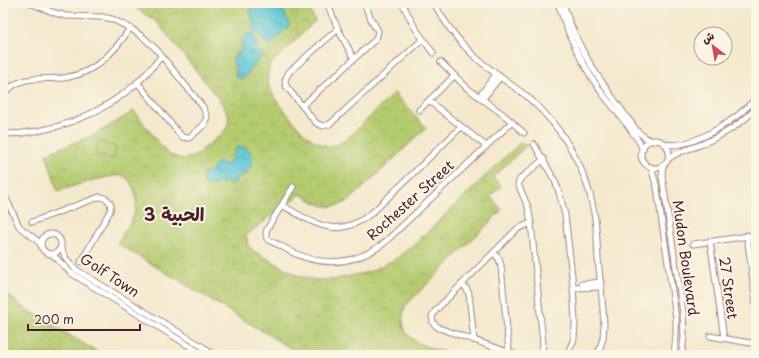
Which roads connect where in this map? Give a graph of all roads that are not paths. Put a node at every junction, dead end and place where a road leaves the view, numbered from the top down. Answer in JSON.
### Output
{"nodes":[{"id":1,"x":30,"y":3,"type":"edge"},
{"id":2,"x":318,"y":3,"type":"edge"},
{"id":3,"x":327,"y":3,"type":"edge"},
{"id":4,"x":364,"y":3,"type":"edge"},
{"id":5,"x":402,"y":3,"type":"edge"},
{"id":6,"x":434,"y":3,"type":"edge"},
{"id":7,"x":558,"y":3,"type":"edge"},
{"id":8,"x":563,"y":3,"type":"edge"},
{"id":9,"x":304,"y":8,"type":"dead end"},
{"id":10,"x":130,"y":28,"type":"junction"},
{"id":11,"x":338,"y":29,"type":"junction"},
{"id":12,"x":423,"y":39,"type":"junction"},
{"id":13,"x":433,"y":53,"type":"dead end"},
{"id":14,"x":161,"y":57,"type":"junction"},
{"id":15,"x":354,"y":59,"type":"junction"},
{"id":16,"x":441,"y":62,"type":"dead end"},
{"id":17,"x":3,"y":72,"type":"edge"},
{"id":18,"x":454,"y":76,"type":"junction"},
{"id":19,"x":498,"y":76,"type":"junction"},
{"id":20,"x":6,"y":81,"type":"junction"},
{"id":21,"x":137,"y":82,"type":"junction"},
{"id":22,"x":14,"y":85,"type":"junction"},
{"id":23,"x":8,"y":89,"type":"junction"},
{"id":24,"x":3,"y":95,"type":"edge"},
{"id":25,"x":481,"y":98,"type":"junction"},
{"id":26,"x":756,"y":98,"type":"edge"},
{"id":27,"x":429,"y":101,"type":"junction"},
{"id":28,"x":302,"y":106,"type":"junction"},
{"id":29,"x":756,"y":109,"type":"edge"},
{"id":30,"x":419,"y":110,"type":"dead end"},
{"id":31,"x":512,"y":122,"type":"junction"},
{"id":32,"x":461,"y":127,"type":"junction"},
{"id":33,"x":524,"y":133,"type":"dead end"},
{"id":34,"x":3,"y":134,"type":"edge"},
{"id":35,"x":653,"y":141,"type":"junction"},
{"id":36,"x":534,"y":144,"type":"dead end"},
{"id":37,"x":665,"y":144,"type":"junction"},
{"id":38,"x":486,"y":146,"type":"junction"},
{"id":39,"x":643,"y":149,"type":"junction"},
{"id":40,"x":544,"y":159,"type":"junction"},
{"id":41,"x":668,"y":159,"type":"junction"},
{"id":42,"x":663,"y":165,"type":"junction"},
{"id":43,"x":651,"y":167,"type":"junction"},
{"id":44,"x":293,"y":187,"type":"dead end"},
{"id":45,"x":3,"y":192,"type":"edge"},
{"id":46,"x":282,"y":205,"type":"junction"},
{"id":47,"x":32,"y":222,"type":"dead end"},
{"id":48,"x":531,"y":223,"type":"junction"},
{"id":49,"x":48,"y":234,"type":"junction"},
{"id":50,"x":32,"y":235,"type":"junction"},
{"id":51,"x":747,"y":235,"type":"junction"},
{"id":52,"x":756,"y":235,"type":"edge"},
{"id":53,"x":710,"y":241,"type":"junction"},
{"id":54,"x":42,"y":244,"type":"junction"},
{"id":55,"x":693,"y":244,"type":"dead end"},
{"id":56,"x":61,"y":247,"type":"junction"},
{"id":57,"x":494,"y":253,"type":"junction"},
{"id":58,"x":52,"y":254,"type":"junction"},
{"id":59,"x":81,"y":262,"type":"dead end"},
{"id":60,"x":754,"y":274,"type":"edge"},
{"id":61,"x":462,"y":284,"type":"junction"},
{"id":62,"x":601,"y":284,"type":"junction"},
{"id":63,"x":573,"y":287,"type":"junction"},
{"id":64,"x":756,"y":297,"type":"edge"},
{"id":65,"x":756,"y":304,"type":"edge"},
{"id":66,"x":710,"y":336,"type":"dead end"},
{"id":67,"x":724,"y":338,"type":"junction"},
{"id":68,"x":474,"y":340,"type":"junction"},
{"id":69,"x":756,"y":344,"type":"edge"},
{"id":70,"x":509,"y":352,"type":"junction"},
{"id":71,"x":684,"y":353,"type":"edge"},
{"id":72,"x":541,"y":354,"type":"edge"},
{"id":73,"x":204,"y":355,"type":"edge"},
{"id":74,"x":213,"y":355,"type":"edge"},
{"id":75,"x":517,"y":355,"type":"edge"},
{"id":76,"x":566,"y":355,"type":"edge"},
{"id":77,"x":598,"y":355,"type":"edge"},
{"id":78,"x":674,"y":355,"type":"edge"}],
"edges":[{"from":1,"to":10,"type":"street"},
{"from":2,"to":9,"type":"street"},
{"from":3,"to":11,"type":"street"},
{"from":4,"to":15,"type":"street"},
{"from":5,"to":12,"type":"street"},
{"from":6,"to":19,"type":"street"},
{"from":7,"to":39,"type":"street"},
{"from":8,"to":35,"type":"street"},
{"from":10,"to":14,"type":"street"},
{"from":10,"to":22,"type":"street"},
{"from":11,"to":15,"type":"street"},
{"from":11,"to":28,"type":"street"},
{"from":12,"to":13,"type":"street"},
{"from":12,"to":28,"type":"street"},
{"from":14,"to":21,"type":"street"},
{"from":14,"to":21,"type":"street"},
{"from":15,"to":28,"type":"street"},
{"from":16,"to":18,"type":"street"},
{"from":17,"to":20,"type":"street"},
{"from":18,"to":25,"type":"street"},
{"from":18,"to":27,"type":"street"},
{"from":19,"to":25,"type":"street"},
{"from":19,"to":62,"type":"street"},
{"from":20,"to":22,"type":"street"},
{"from":20,"to":23,"type":"street"},
{"from":21,"to":34,"type":"street"},
{"from":22,"to":23,"type":"street"},
{"from":23,"to":24,"type":"street"},
{"from":25,"to":31,"type":"street"},
{"from":26,"to":37,"type":"street"},
{"from":27,"to":30,"type":"street"},
{"from":27,"to":32,"type":"street"},
{"from":29,"to":41,"type":"street"},
{"from":31,"to":33,"type":"street"},
{"from":31,"to":38,"type":"street","name":"Rochester Street"},
{"from":32,"to":38,"type":"street"},
{"from":32,"to":46,"type":"street","name":"Rochester Street"},
{"from":35,"to":37,"type":"street"},
{"from":35,"to":39,"type":"street"},
{"from":36,"to":40,"type":"street"},
{"from":37,"to":41,"type":"street"},
{"from":38,"to":46,"type":"street","name":"Rochester Street"},
{"from":39,"to":43,"type":"street"},
{"from":40,"to":48,"type":"street"},
{"from":40,"to":63,"type":"street"},
{"from":41,"to":42,"type":"street"},
{"from":42,"to":43,"type":"street"},
{"from":42,"to":71,"type":"street","name":"Mudon Boulevard"},
{"from":43,"to":78,"type":"street","name":"Mudon Boulevard"},
{"from":44,"to":46,"type":"street","name":"Rochester Street"},
{"from":45,"to":50,"type":"street"},
{"from":47,"to":59,"type":"street"},
{"from":48,"to":57,"type":"street"},
{"from":48,"to":72,"type":"street"},
{"from":49,"to":50,"type":"street"},
{"from":49,"to":54,"type":"street"},
{"from":49,"to":56,"type":"street"},
{"from":50,"to":54,"type":"street"},
{"from":51,"to":52,"type":"street"},
{"from":51,"to":53,"type":"street"},
{"from":51,"to":60,"type":"street"},
{"from":53,"to":55,"type":"street"},
{"from":53,"to":67,"type":"street","name":"27 Street"},
{"from":54,"to":58,"type":"street"},
{"from":56,"to":58,"type":"street"},
{"from":56,"to":74,"type":"street","name":"Golf Town"},
{"from":57,"to":61,"type":"street"},
{"from":57,"to":70,"type":"street"},
{"from":58,"to":73,"type":"street","name":"Golf Town"},
{"from":60,"to":64,"type":"street"},
{"from":61,"to":68,"type":"street"},
{"from":61,"to":68,"type":"street"},
{"from":62,"to":63,"type":"street"},
{"from":62,"to":77,"type":"street"},
{"from":63,"to":76,"type":"street"},
{"from":64,"to":65,"type":"street"},
{"from":66,"to":67,"type":"street"},
{"from":67,"to":69,"type":"street"},
{"from":68,"to":70,"type":"street"},
{"from":70,"to":75,"type":"street"}]}
